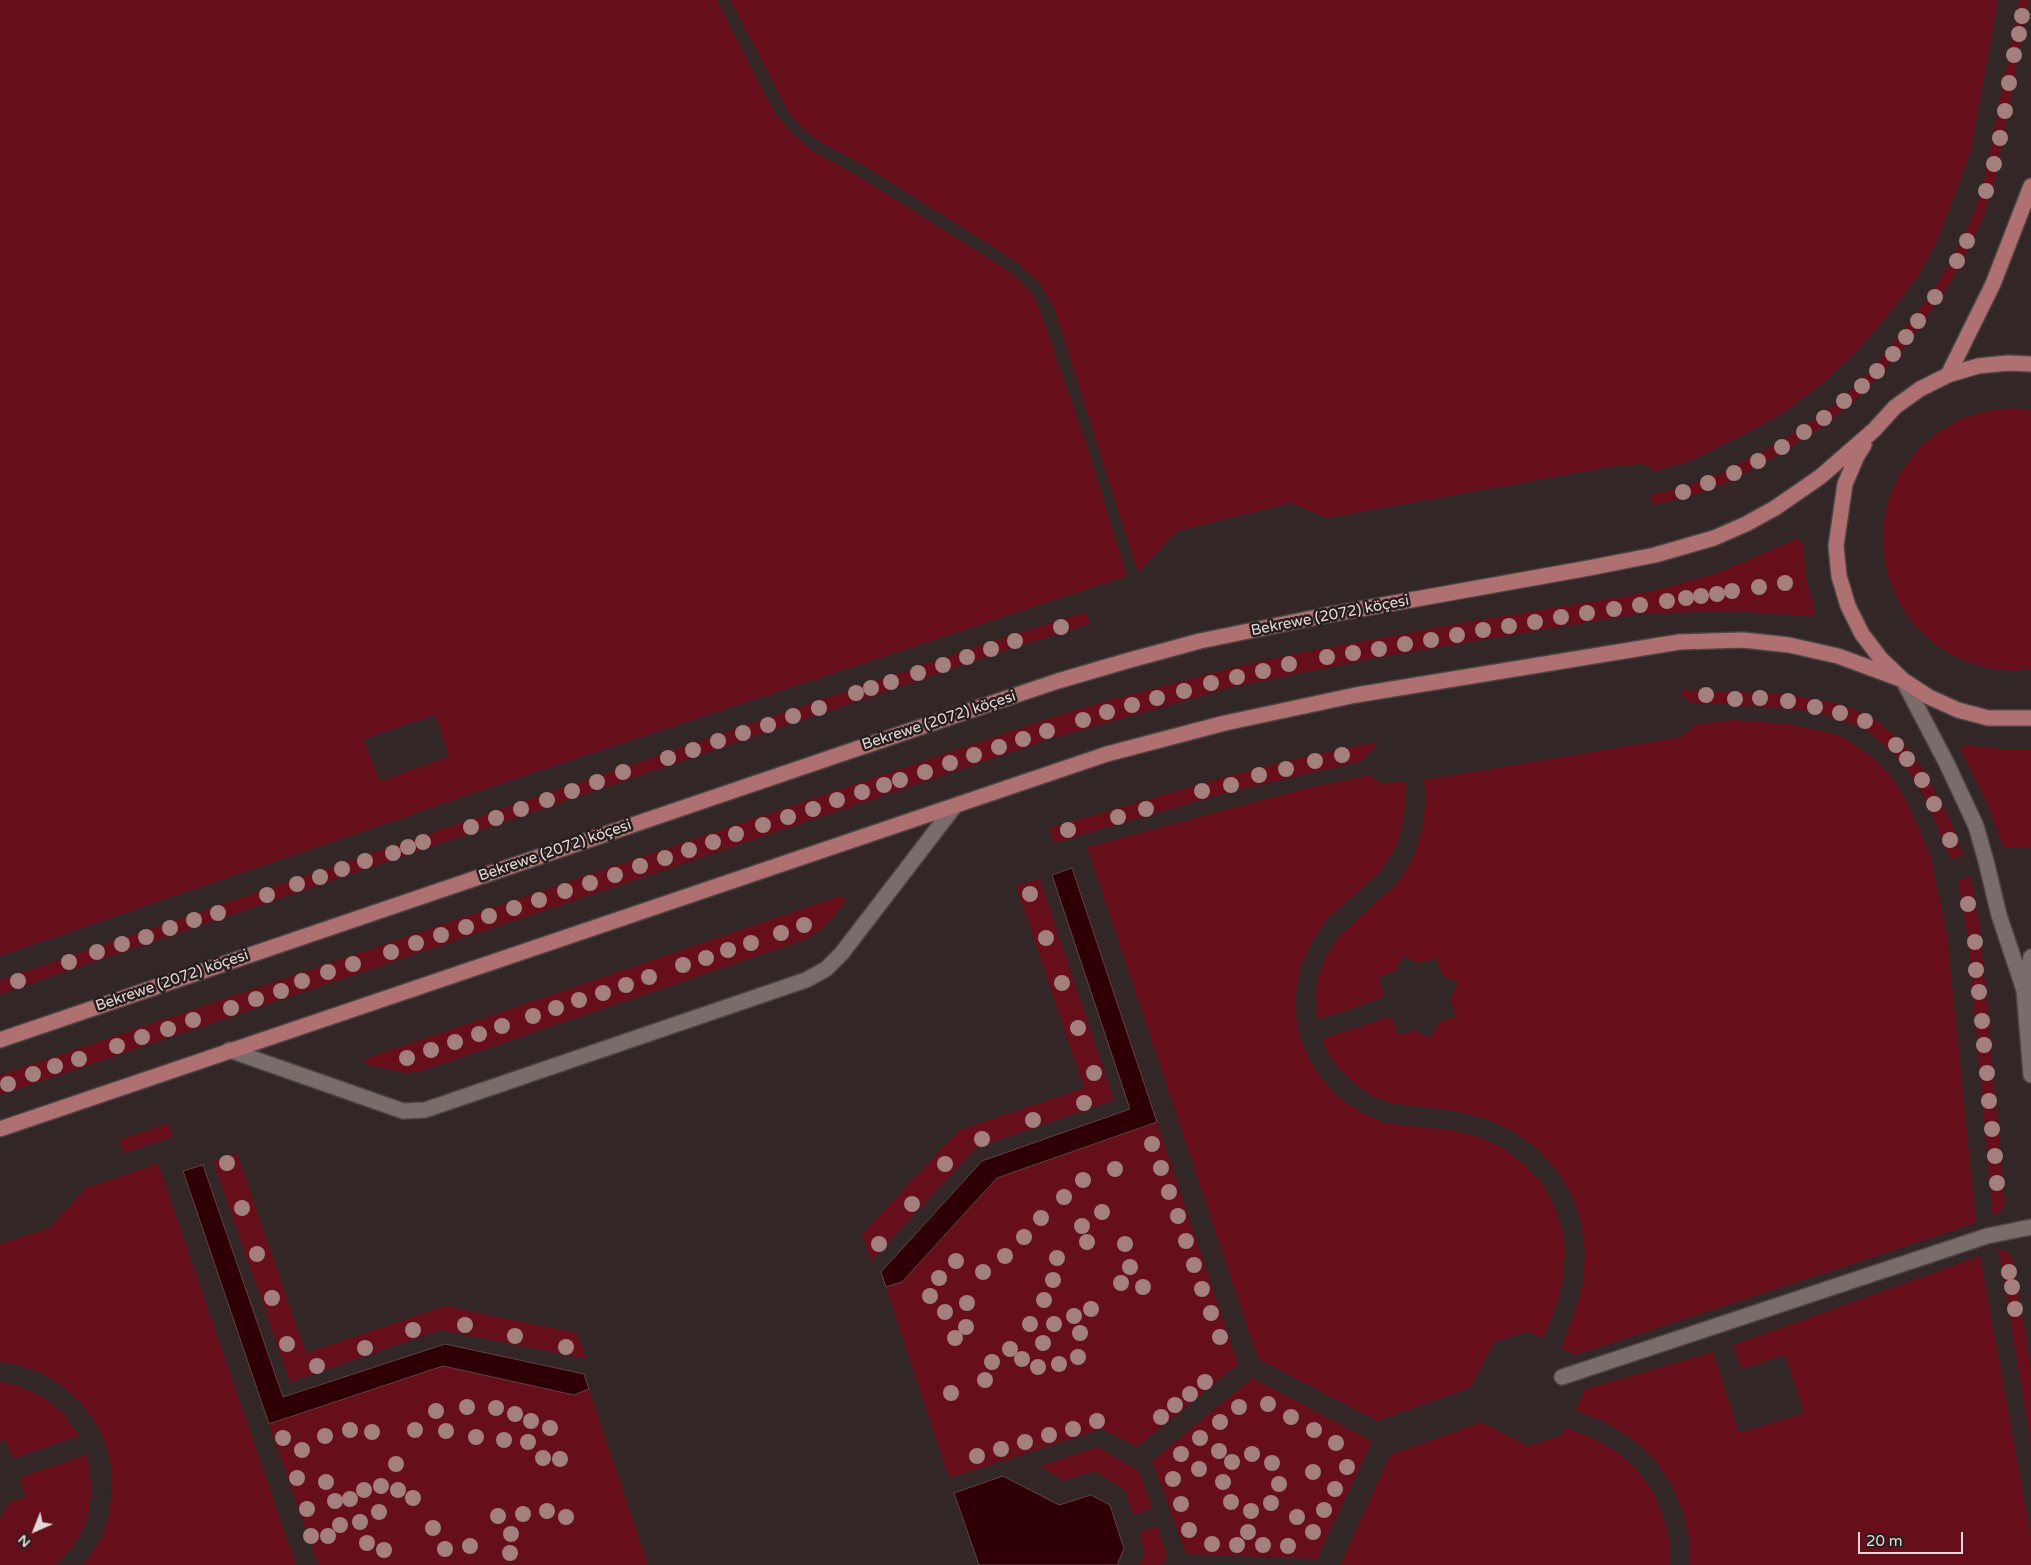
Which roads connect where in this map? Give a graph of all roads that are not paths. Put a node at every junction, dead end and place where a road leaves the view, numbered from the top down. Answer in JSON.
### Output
{"nodes":[{"id":1,"x":2031,"y":186,"type":"edge"},
{"id":2,"x":2031,"y":364,"type":"edge"},
{"id":3,"x":1948,"y":375,"type":"junction"},
{"id":4,"x":1874,"y":430,"type":"junction"},
{"id":5,"x":1903,"y":680,"type":"junction"},
{"id":6,"x":2031,"y":718,"type":"edge"},
{"id":7,"x":954,"y":807,"type":"junction"},
{"id":8,"x":2031,"y":957,"type":"edge"},
{"id":9,"x":2024,"y":990,"type":"junction"},
{"id":10,"x":0,"y":1040,"type":"edge"},
{"id":11,"x":229,"y":1050,"type":"junction"},
{"id":12,"x":2031,"y":1076,"type":"edge"},
{"id":13,"x":0,"y":1129,"type":"edge"},
{"id":14,"x":2031,"y":1227,"type":"edge"},
{"id":15,"x":1562,"y":1377,"type":"dead end"}],
"edges":[{"from":1,"to":3,"type":"main road"},
{"from":2,"to":3,"type":"main road","name":"Bekrewe (2072) köçesi"},
{"from":3,"to":4,"type":"main road","name":"Bekrewe (2072) köçesi"},
{"from":4,"to":5,"type":"main road","name":"Bekrewe (2072) köçesi"},
{"from":4,"to":10,"type":"main road","name":"Bekrewe (2072) köçesi"},
{"from":5,"to":6,"type":"main road","name":"Bekrewe (2072) köçesi"},
{"from":5,"to":7,"type":"main road","name":"Bekrewe (2072) köçesi"},
{"from":5,"to":9,"type":"street"},
{"from":7,"to":11,"type":"main road","name":"Bekrewe (2072) köçesi"},
{"from":7,"to":11,"type":"street"},
{"from":8,"to":9,"type":"street"},
{"from":9,"to":12,"type":"street"},
{"from":11,"to":13,"type":"main road","name":"Bekrewe (2072) köçesi"},
{"from":14,"to":15,"type":"street"}]}
